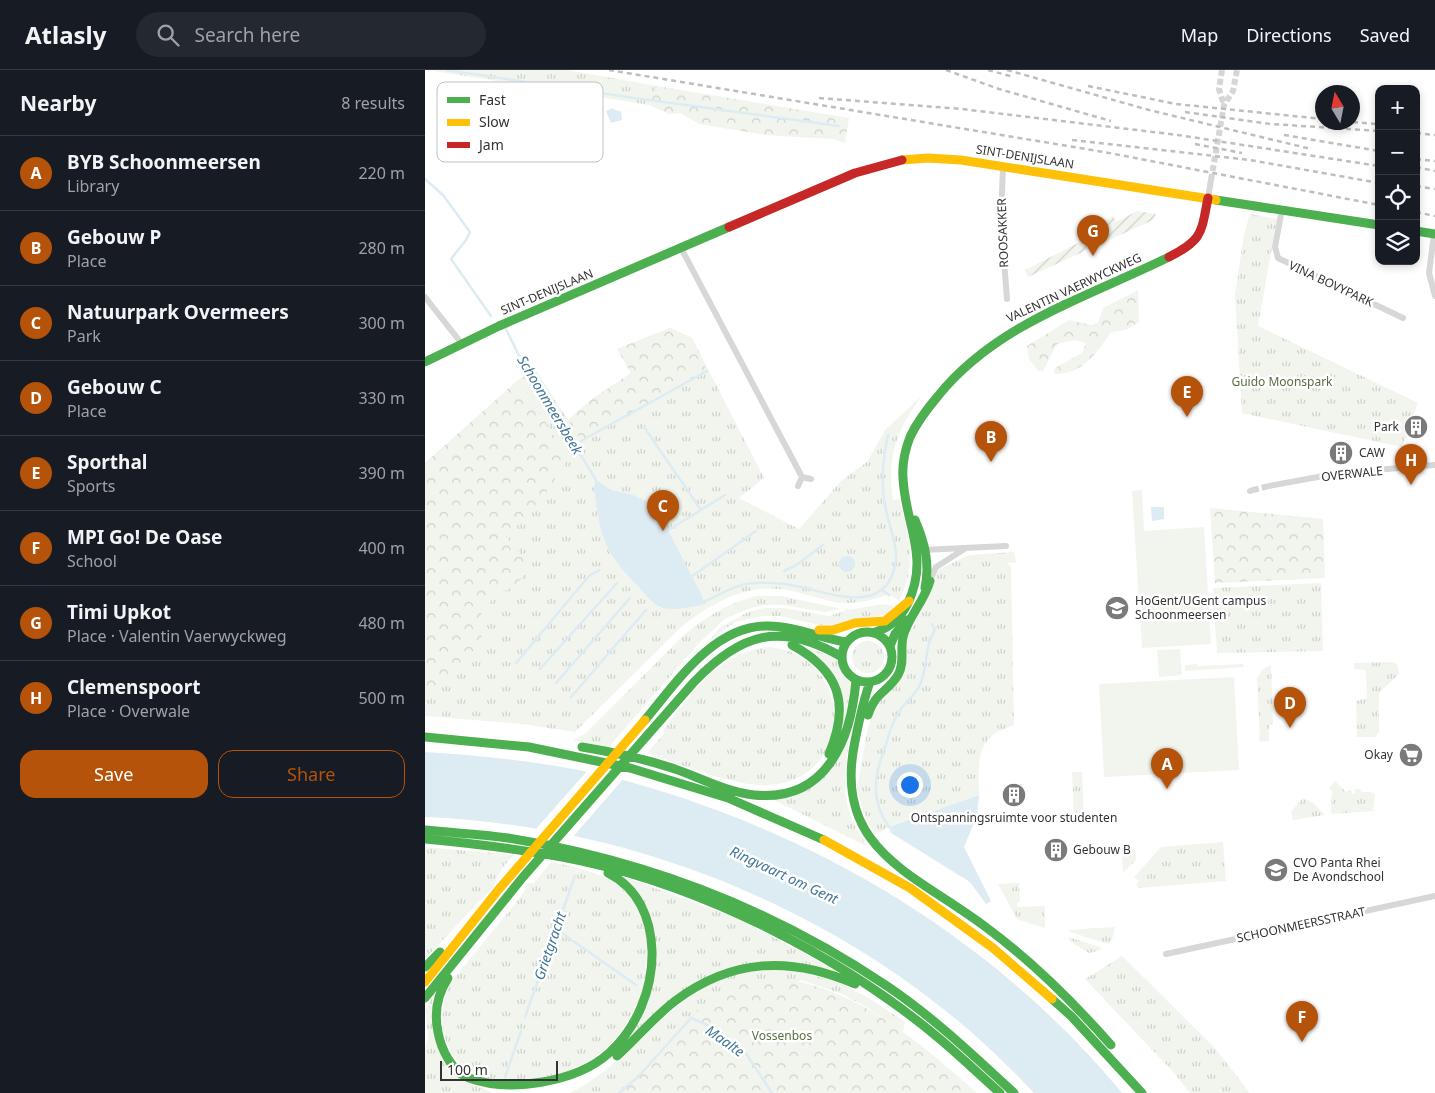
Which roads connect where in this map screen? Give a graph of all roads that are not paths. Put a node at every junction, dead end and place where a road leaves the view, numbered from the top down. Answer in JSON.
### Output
{"nodes":[{"id":1,"x":1003,"y":166,"type":"junction"},
{"id":2,"x":1211,"y":180,"type":"tunnel mouth"},
{"id":3,"x":1208,"y":198,"type":"junction"},
{"id":4,"x":1282,"y":209,"type":"junction"},
{"id":5,"x":1375,"y":224,"type":"edge"},
{"id":6,"x":1420,"y":232,"type":"edge"},
{"id":7,"x":1434,"y":234,"type":"edge"},
{"id":8,"x":681,"y":248,"type":"junction"},
{"id":9,"x":1435,"y":296,"type":"edge"},
{"id":10,"x":425,"y":297,"type":"edge"},
{"id":11,"x":1007,"y":299,"type":"dead end"},
{"id":12,"x":1403,"y":318,"type":"dead end"},
{"id":13,"x":462,"y":344,"type":"junction"},
{"id":14,"x":425,"y":362,"type":"edge"},
{"id":15,"x":1435,"y":466,"type":"edge"},
{"id":16,"x":802,"y":477,"type":"junction"},
{"id":17,"x":811,"y":479,"type":"dead end"},
{"id":18,"x":798,"y":486,"type":"dead end"},
{"id":19,"x":1269,"y":486,"type":"tunnel mouth"},
{"id":20,"x":1006,"y":546,"type":"dead end"},
{"id":21,"x":967,"y":548,"type":"junction"},
{"id":22,"x":922,"y":550,"type":"junction"},
{"id":23,"x":928,"y":583,"type":"junction"},
{"id":24,"x":909,"y":601,"type":"junction"},
{"id":25,"x":800,"y":630,"type":"junction"},
{"id":26,"x":875,"y":632,"type":"junction"},
{"id":27,"x":746,"y":641,"type":"junction"},
{"id":28,"x":846,"y":642,"type":"junction"},
{"id":29,"x":890,"y":646,"type":"junction"},
{"id":30,"x":842,"y":656,"type":"junction"},
{"id":31,"x":856,"y":680,"type":"junction"},
{"id":32,"x":870,"y":682,"type":"junction"},
{"id":33,"x":857,"y":732,"type":"junction"},
{"id":34,"x":425,"y":737,"type":"edge"},
{"id":35,"x":513,"y":744,"type":"junction"},
{"id":36,"x":696,"y":776,"type":"junction"},
{"id":37,"x":425,"y":830,"type":"edge"},
{"id":38,"x":425,"y":839,"type":"edge"},
{"id":39,"x":583,"y":861,"type":"junction"},
{"id":40,"x":1435,"y":896,"type":"edge"},
{"id":41,"x":473,"y":918,"type":"junction"},
{"id":42,"x":1166,"y":954,"type":"dead end"},
{"id":43,"x":451,"y":964,"type":"junction"},
{"id":44,"x":425,"y":966,"type":"edge"},
{"id":45,"x":425,"y":982,"type":"edge"},
{"id":46,"x":425,"y":998,"type":"edge"},
{"id":47,"x":917,"y":1020,"type":"junction"},
{"id":48,"x":1119,"y":1066,"type":"junction"},
{"id":49,"x":592,"y":1076,"type":"dead end"},
{"id":50,"x":1000,"y":1093,"type":"edge"},
{"id":51,"x":1014,"y":1093,"type":"edge"},
{"id":52,"x":1141,"y":1093,"type":"edge"}],
"edges":[{"from":1,"to":3,"type":"main road","name":"SINT-DENIJSLAAN"},
{"from":1,"to":8,"type":"main road","name":"SINT-DENIJSLAAN"},
{"from":1,"to":11,"type":"street","name":"ROOSAKKER"},
{"from":2,"to":3,"type":"street"},
{"from":3,"to":4,"type":"main road","name":"SINT-DENIJSLAAN"},
{"from":3,"to":22,"type":"main road","name":"VALENTIN VAERWYCKWEG"},
{"from":4,"to":5,"type":"main road","name":"SINT-DENIJSLAAN"},
{"from":4,"to":12,"type":"street","name":"VINA BOVYPARK"},
{"from":6,"to":7,"type":"main road"},
{"from":7,"to":9,"type":"street"},
{"from":8,"to":13,"type":"main road","name":"SINT-DENIJSLAAN"},
{"from":8,"to":16,"type":"street"},
{"from":10,"to":13,"type":"street"},
{"from":13,"to":14,"type":"main road","name":"SINT-DENIJSLAAN"},
{"from":15,"to":19,"type":"street","name":"OVERWALE"},
{"from":16,"to":17,"type":"street"},
{"from":16,"to":18,"type":"street"},
{"from":20,"to":21,"type":"street","name":"VALENTIN VAERWYCKWEG"},
{"from":21,"to":22,"type":"street","name":"VALENTIN VAERWYCKWEG"},
{"from":21,"to":23,"type":"street","name":"VALENTIN VAERWYCKWEG"},
{"from":22,"to":23,"type":"main road","name":"VALENTIN VAERWYCKWEG"},
{"from":22,"to":24,"type":"main road","name":"VALENTIN VAERWYCKWEG"},
{"from":23,"to":29,"type":"main road","name":"VALENTIN VAERWYCKWEG"},
{"from":23,"to":33,"type":"main road"},
{"from":24,"to":25,"type":"main road"},
{"from":24,"to":26,"type":"main road","name":"VALENTIN VAERWYCKWEG"},
{"from":25,"to":28,"type":"main road"},
{"from":25,"to":41,"type":"main road"},
{"from":26,"to":28,"type":"main road"},
{"from":26,"to":29,"type":"main road"},
{"from":27,"to":30,"type":"main road"},
{"from":27,"to":36,"type":"main road"},
{"from":27,"to":43,"type":"main road"},
{"from":28,"to":30,"type":"main road"},
{"from":29,"to":32,"type":"main road"},
{"from":30,"to":31,"type":"main road"},
{"from":31,"to":32,"type":"main road"},
{"from":31,"to":36,"type":"main road"},
{"from":32,"to":33,"type":"main road"},
{"from":33,"to":48,"type":"main road"},
{"from":34,"to":35,"type":"main road"},
{"from":35,"to":36,"type":"main road"},
{"from":35,"to":48,"type":"main road"},
{"from":37,"to":51,"type":"main road"},
{"from":38,"to":39,"type":"main road"},
{"from":39,"to":43,"type":"main road"},
{"from":39,"to":47,"type":"main road"},
{"from":40,"to":42,"type":"street","name":"SCHOONMEERSSTRAAT"},
{"from":41,"to":44,"type":"main road"},
{"from":41,"to":45,"type":"main road"},
{"from":43,"to":46,"type":"main road"},
{"from":47,"to":49,"type":"main road"},
{"from":47,"to":50,"type":"main road"},
{"from":48,"to":52,"type":"main road"}]}
